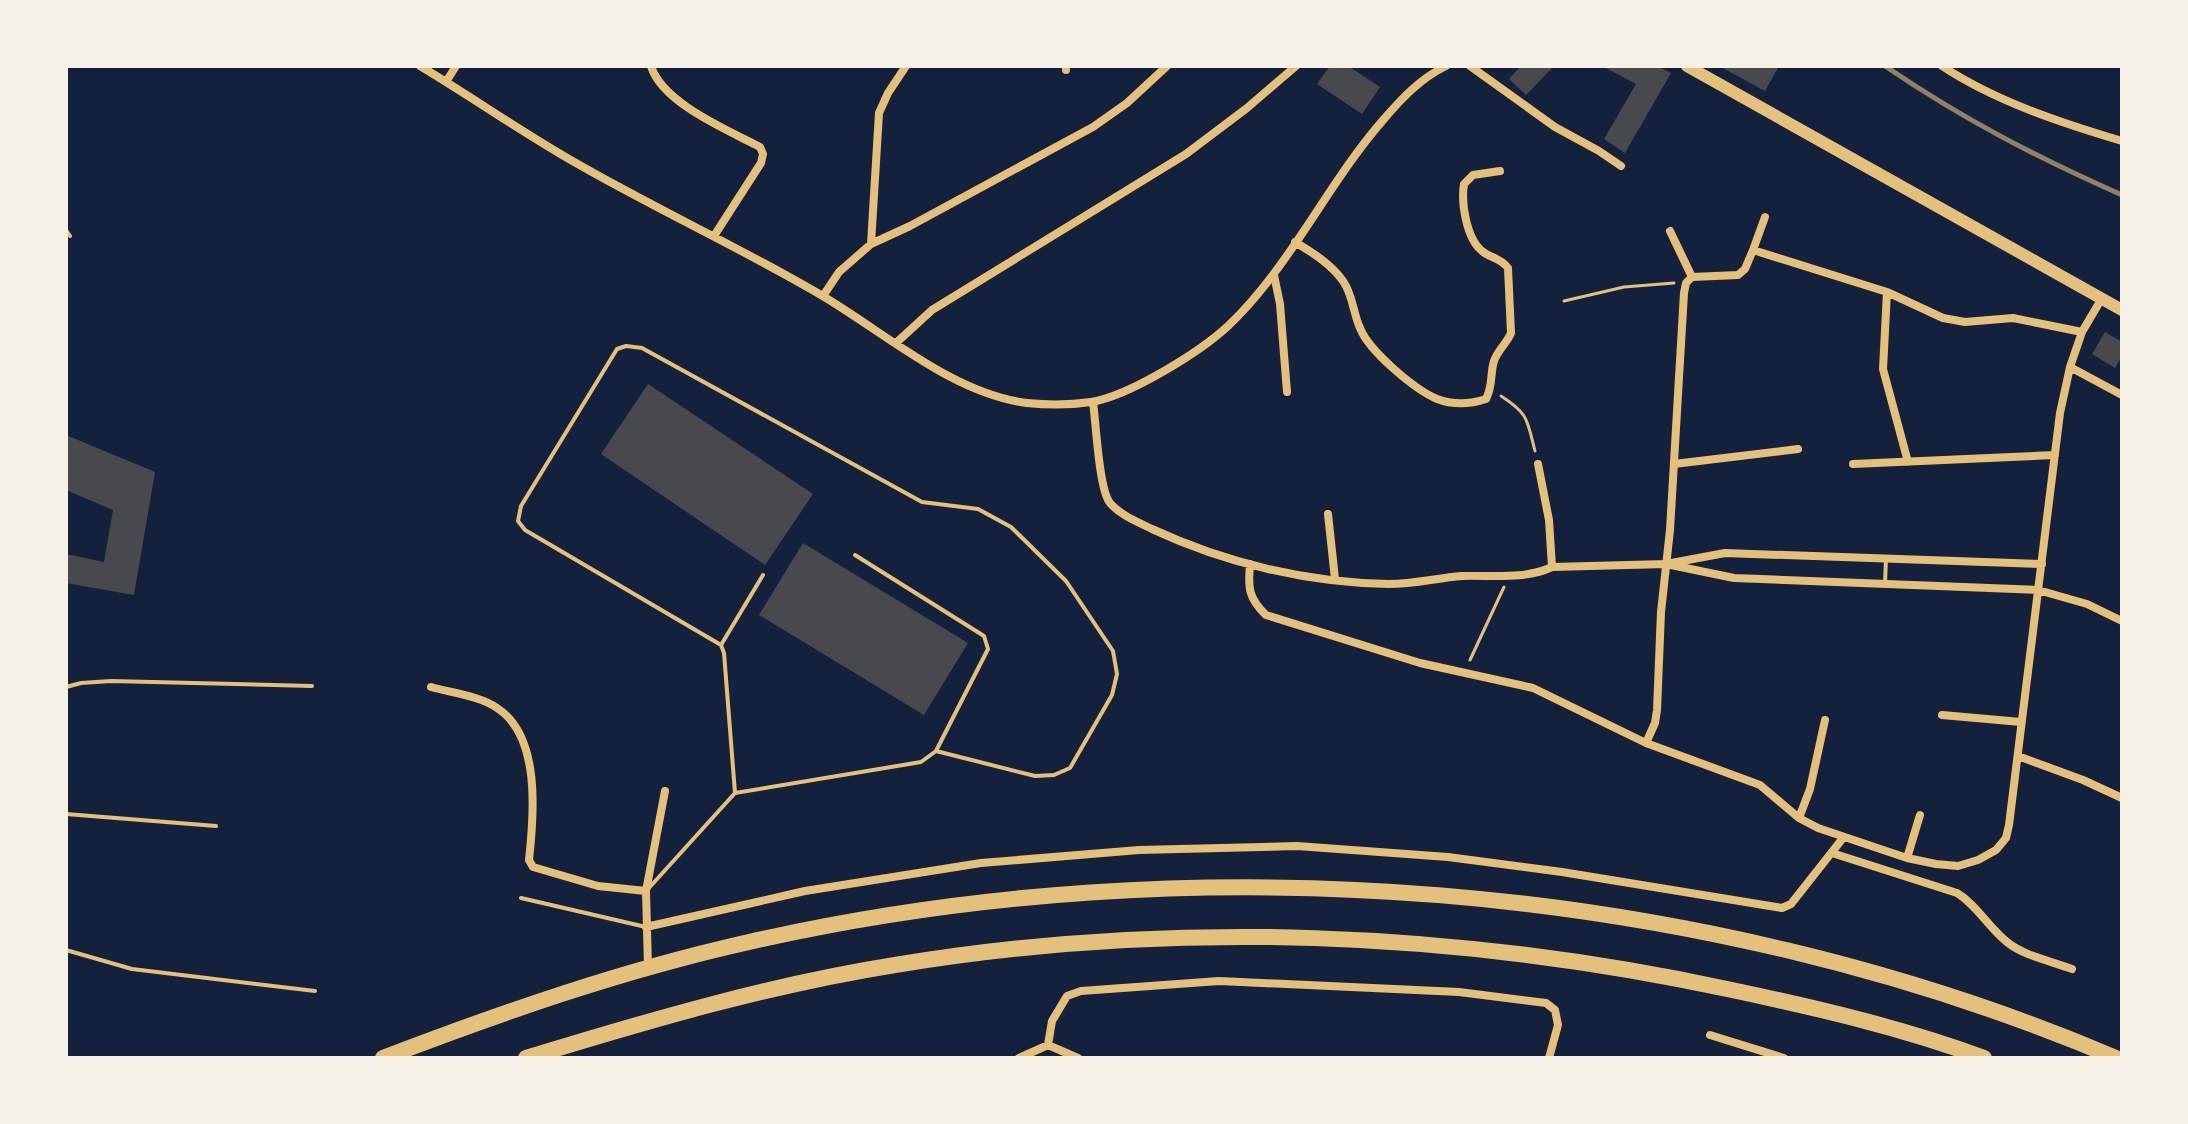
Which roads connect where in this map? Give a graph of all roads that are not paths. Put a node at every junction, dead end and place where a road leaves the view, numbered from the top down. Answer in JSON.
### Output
{"nodes":[{"id":1,"x":420,"y":66,"type":"edge"},
{"id":2,"x":456,"y":66,"type":"edge"},
{"id":3,"x":651,"y":66,"type":"edge"},
{"id":4,"x":906,"y":66,"type":"edge"},
{"id":5,"x":1167,"y":66,"type":"edge"},
{"id":6,"x":1296,"y":66,"type":"edge"},
{"id":7,"x":1446,"y":66,"type":"edge"},
{"id":8,"x":1470,"y":66,"type":"edge"},
{"id":9,"x":1687,"y":66,"type":"edge"},
{"id":10,"x":1942,"y":66,"type":"edge"},
{"id":11,"x":446,"y":82,"type":"junction"},
{"id":12,"x":2122,"y":141,"type":"edge"},
{"id":13,"x":1621,"y":166,"type":"dead end"},
{"id":14,"x":1500,"y":171,"type":"dead end"},
{"id":15,"x":1765,"y":217,"type":"dead end"},
{"id":16,"x":66,"y":230,"type":"edge"},
{"id":17,"x":1670,"y":231,"type":"dead end"},
{"id":18,"x":70,"y":236,"type":"dead end"},
{"id":19,"x":714,"y":236,"type":"junction"},
{"id":20,"x":1295,"y":242,"type":"junction"},
{"id":21,"x":871,"y":244,"type":"junction"},
{"id":22,"x":1753,"y":250,"type":"junction"},
{"id":23,"x":1274,"y":275,"type":"junction"},
{"id":24,"x":1689,"y":280,"type":"junction"},
{"id":25,"x":1887,"y":292,"type":"junction"},
{"id":26,"x":823,"y":296,"type":"junction"},
{"id":27,"x":2102,"y":298,"type":"junction"},
{"id":28,"x":2122,"y":310,"type":"edge"},
{"id":29,"x":2082,"y":332,"type":"junction"},
{"id":30,"x":896,"y":343,"type":"junction"},
{"id":31,"x":2070,"y":367,"type":"junction"},
{"id":32,"x":1287,"y":392,"type":"dead end"},
{"id":33,"x":2122,"y":395,"type":"edge"},
{"id":34,"x":1093,"y":402,"type":"junction"},
{"id":35,"x":1798,"y":449,"type":"dead end"},
{"id":36,"x":2055,"y":455,"type":"junction"},
{"id":37,"x":1908,"y":462,"type":"junction"},
{"id":38,"x":1538,"y":464,"type":"road end"},
{"id":39,"x":1674,"y":464,"type":"junction"},
{"id":40,"x":1853,"y":464,"type":"dead end"},
{"id":41,"x":1328,"y":514,"type":"dead end"},
{"id":42,"x":855,"y":555,"type":"dead end"},
{"id":43,"x":1886,"y":559,"type":"junction"},
{"id":44,"x":1250,"y":564,"type":"junction"},
{"id":45,"x":1666,"y":564,"type":"junction"},
{"id":46,"x":2042,"y":564,"type":"junction"},
{"id":47,"x":1552,"y":567,"type":"junction"},
{"id":48,"x":763,"y":575,"type":"dead end"},
{"id":49,"x":1335,"y":579,"type":"junction"},
{"id":50,"x":1885,"y":583,"type":"junction"},
{"id":51,"x":2038,"y":590,"type":"junction"},
{"id":52,"x":2122,"y":621,"type":"edge"},
{"id":53,"x":721,"y":645,"type":"junction"},
{"id":54,"x":312,"y":686,"type":"dead end"},
{"id":55,"x":66,"y":687,"type":"edge"},
{"id":56,"x":431,"y":687,"type":"dead end"},
{"id":57,"x":1942,"y":715,"type":"dead end"},
{"id":58,"x":1825,"y":720,"type":"dead end"},
{"id":59,"x":2021,"y":722,"type":"junction"},
{"id":60,"x":1646,"y":743,"type":"junction"},
{"id":61,"x":936,"y":751,"type":"junction"},
{"id":62,"x":2018,"y":756,"type":"junction"},
{"id":63,"x":665,"y":791,"type":"dead end"},
{"id":64,"x":735,"y":793,"type":"junction"},
{"id":65,"x":2122,"y":798,"type":"edge"},
{"id":66,"x":66,"y":814,"type":"edge"},
{"id":67,"x":1920,"y":815,"type":"dead end"},
{"id":68,"x":1799,"y":818,"type":"junction"},
{"id":69,"x":216,"y":826,"type":"dead end"},
{"id":70,"x":1843,"y":838,"type":"junction"},
{"id":71,"x":1832,"y":853,"type":"junction"},
{"id":72,"x":1907,"y":858,"type":"junction"},
{"id":73,"x":646,"y":891,"type":"junction"},
{"id":74,"x":521,"y":898,"type":"dead end"},
{"id":75,"x":646,"y":927,"type":"junction"},
{"id":76,"x":66,"y":950,"type":"edge"},
{"id":77,"x":648,"y":967,"type":"junction"},
{"id":78,"x":2072,"y":969,"type":"dead end"},
{"id":79,"x":315,"y":991,"type":"dead end"},
{"id":80,"x":1710,"y":1035,"type":"dead end"},
{"id":81,"x":1048,"y":1045,"type":"junction"},
{"id":82,"x":383,"y":1058,"type":"edge"},
{"id":83,"x":526,"y":1058,"type":"edge"},
{"id":84,"x":1019,"y":1058,"type":"edge"},
{"id":85,"x":1078,"y":1058,"type":"edge"},
{"id":86,"x":1549,"y":1058,"type":"edge"},
{"id":87,"x":1784,"y":1058,"type":"edge"},
{"id":88,"x":1984,"y":1058,"type":"edge"},
{"id":89,"x":2116,"y":1058,"type":"edge"}],
"edges":[{"from":1,"to":11,"type":"street"},
{"from":2,"to":11,"type":"street"},
{"from":3,"to":19,"type":"street"},
{"from":4,"to":21,"type":"street"},
{"from":5,"to":21,"type":"street"},
{"from":6,"to":30,"type":"street"},
{"from":7,"to":20,"type":"street"},
{"from":8,"to":13,"type":"street"},
{"from":9,"to":27,"type":"main road"},
{"from":10,"to":12,"type":"street"},
{"from":11,"to":19,"type":"street"},
{"from":14,"to":20,"type":"street"},
{"from":15,"to":22,"type":"street"},
{"from":16,"to":18,"type":"lane"},
{"from":17,"to":24,"type":"street"},
{"from":19,"to":26,"type":"street"},
{"from":20,"to":23,"type":"street"},
{"from":21,"to":26,"type":"street"},
{"from":22,"to":24,"type":"street"},
{"from":22,"to":25,"type":"street"},
{"from":23,"to":32,"type":"street"},
{"from":23,"to":34,"type":"street"},
{"from":24,"to":39,"type":"street"},
{"from":25,"to":29,"type":"street"},
{"from":25,"to":37,"type":"street"},
{"from":26,"to":30,"type":"street"},
{"from":27,"to":28,"type":"main road"},
{"from":27,"to":29,"type":"street"},
{"from":29,"to":31,"type":"street"},
{"from":30,"to":34,"type":"street"},
{"from":31,"to":33,"type":"street"},
{"from":31,"to":36,"type":"street"},
{"from":34,"to":44,"type":"street"},
{"from":35,"to":39,"type":"street"},
{"from":36,"to":37,"type":"street"},
{"from":36,"to":46,"type":"street"},
{"from":37,"to":40,"type":"street"},
{"from":38,"to":47,"type":"street"},
{"from":39,"to":45,"type":"street"},
{"from":41,"to":49,"type":"street"},
{"from":42,"to":61,"type":"lane"},
{"from":43,"to":45,"type":"street"},
{"from":43,"to":46,"type":"street"},
{"from":43,"to":50,"type":"lane"},
{"from":44,"to":49,"type":"street"},
{"from":44,"to":60,"type":"street"},
{"from":45,"to":47,"type":"street"},
{"from":45,"to":50,"type":"street"},
{"from":45,"to":60,"type":"street"},
{"from":46,"to":51,"type":"street"},
{"from":47,"to":49,"type":"street"},
{"from":48,"to":53,"type":"lane"},
{"from":50,"to":51,"type":"street"},
{"from":51,"to":52,"type":"street"},
{"from":51,"to":59,"type":"street"},
{"from":53,"to":61,"type":"lane"},
{"from":53,"to":64,"type":"lane"},
{"from":54,"to":55,"type":"lane"},
{"from":56,"to":73,"type":"street"},
{"from":57,"to":59,"type":"street"},
{"from":58,"to":68,"type":"street"},
{"from":59,"to":62,"type":"street"},
{"from":60,"to":68,"type":"street"},
{"from":61,"to":64,"type":"lane"},
{"from":62,"to":65,"type":"street"},
{"from":62,"to":72,"type":"street"},
{"from":63,"to":73,"type":"street"},
{"from":64,"to":73,"type":"lane"},
{"from":66,"to":69,"type":"lane"},
{"from":67,"to":72,"type":"street"},
{"from":68,"to":70,"type":"street"},
{"from":70,"to":71,"type":"street"},
{"from":70,"to":72,"type":"street"},
{"from":71,"to":75,"type":"street"},
{"from":71,"to":78,"type":"street"},
{"from":73,"to":75,"type":"street"},
{"from":74,"to":75,"type":"lane"},
{"from":75,"to":77,"type":"street"},
{"from":76,"to":79,"type":"lane"},
{"from":77,"to":82,"type":"highway"},
{"from":77,"to":89,"type":"highway"},
{"from":80,"to":87,"type":"street"},
{"from":81,"to":84,"type":"street"},
{"from":81,"to":85,"type":"street"},
{"from":81,"to":86,"type":"street"},
{"from":83,"to":88,"type":"highway"}]}
